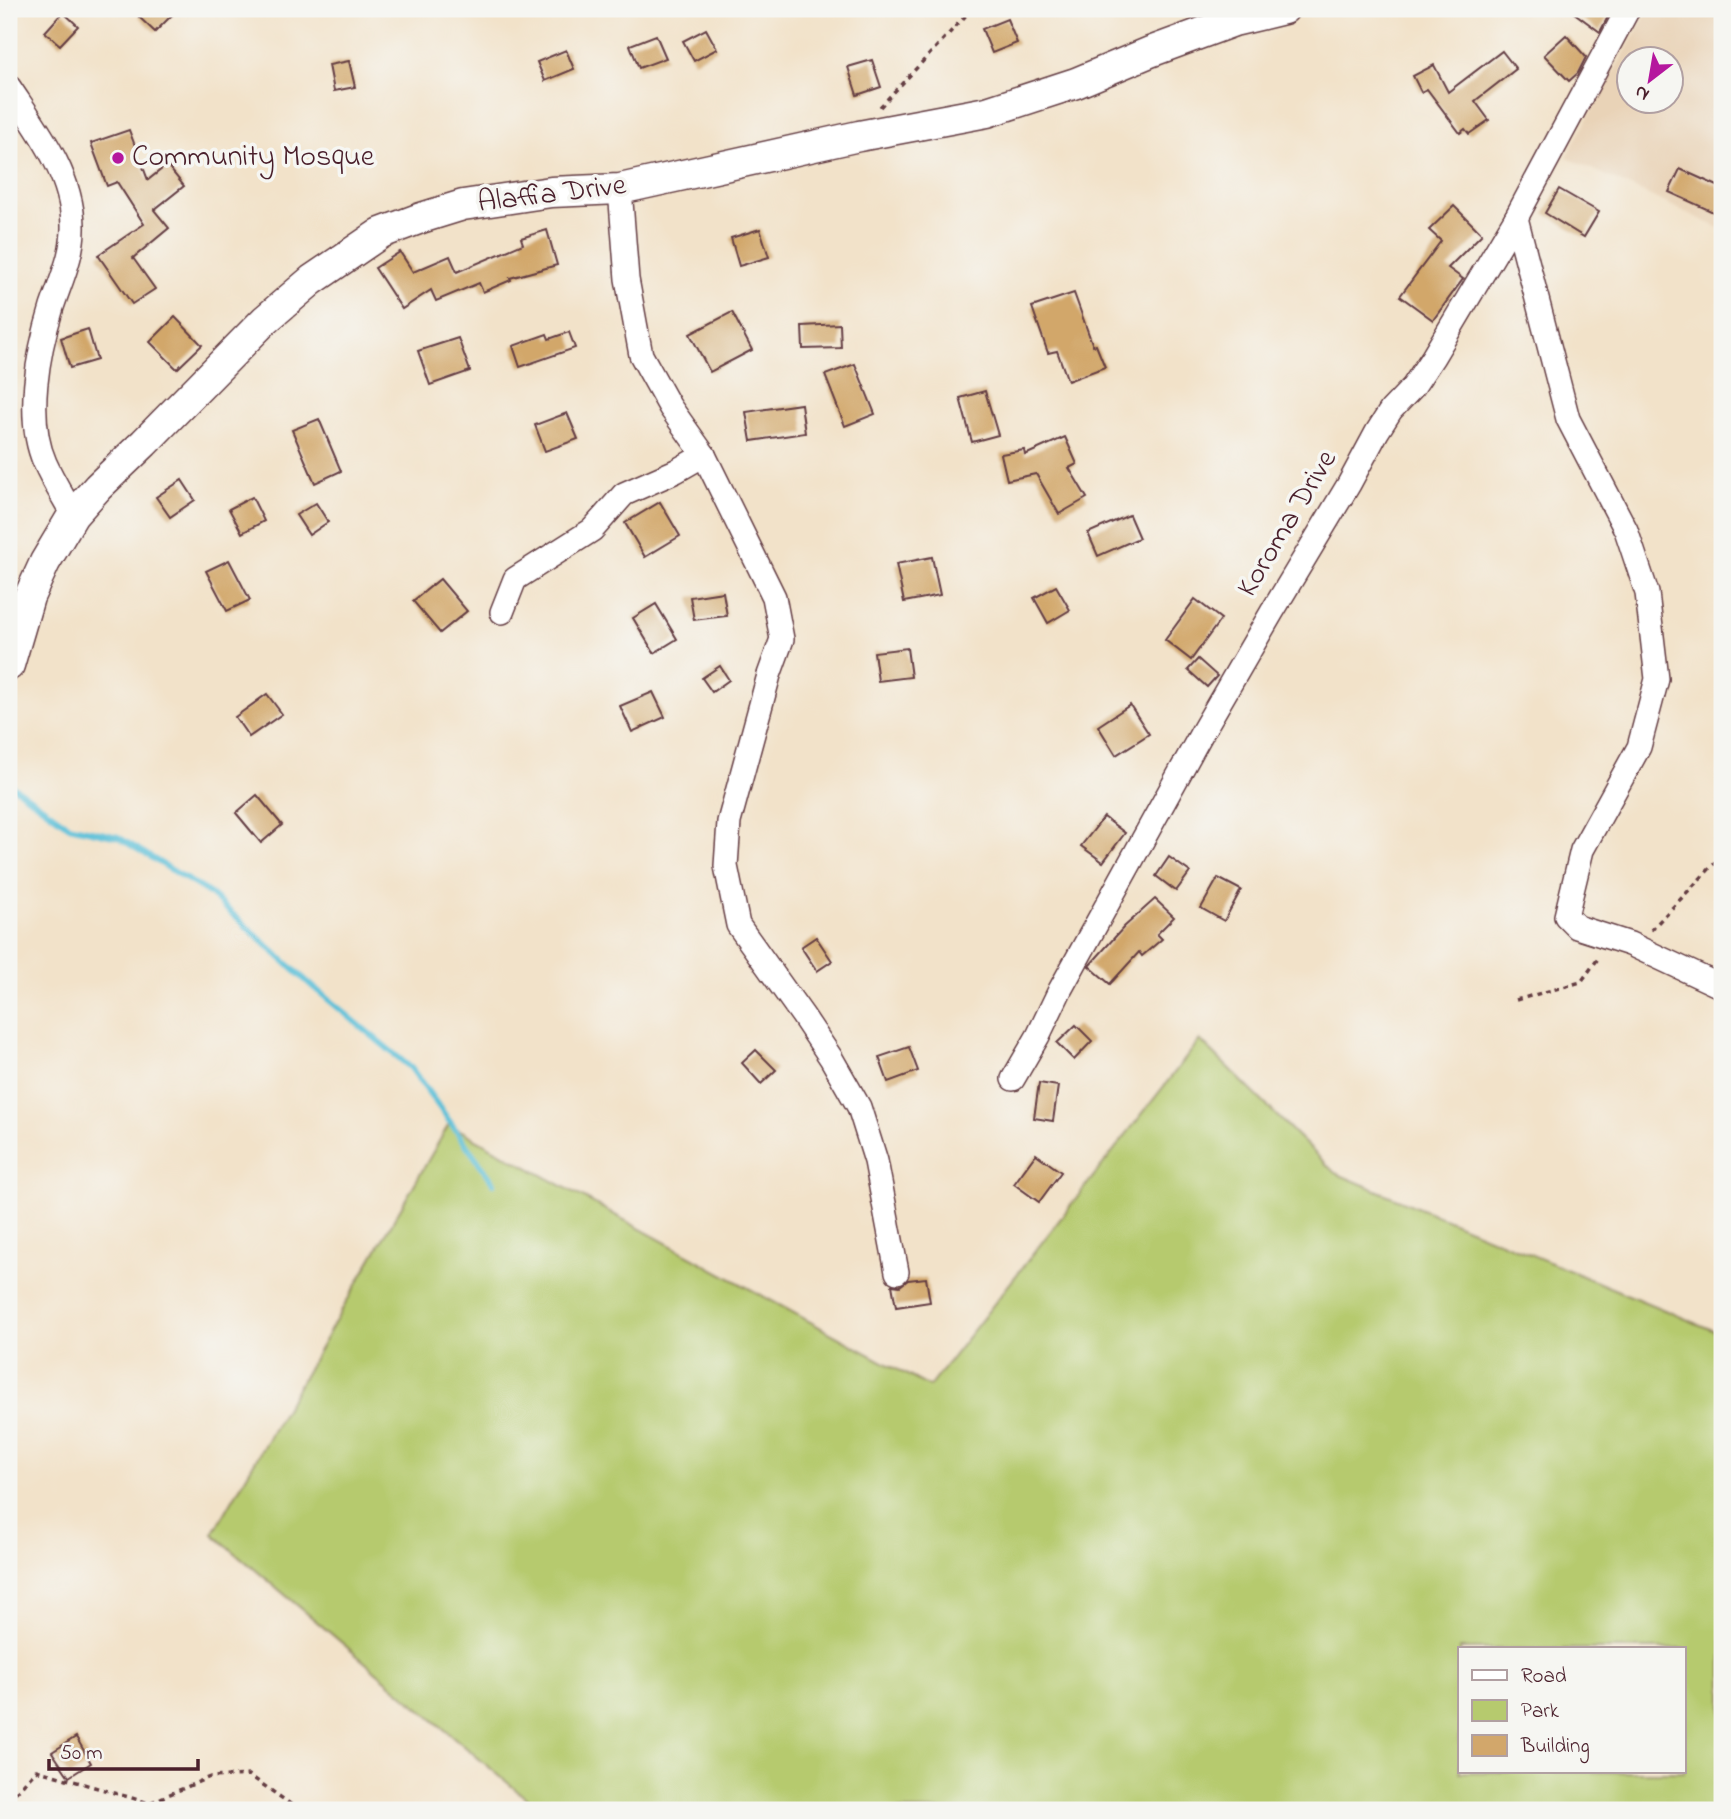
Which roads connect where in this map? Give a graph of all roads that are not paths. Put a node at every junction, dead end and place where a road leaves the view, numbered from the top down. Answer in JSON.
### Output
{"nodes":[{"id":1,"x":1284,"y":9,"type":"edge"},
{"id":2,"x":1628,"y":9,"type":"edge"},
{"id":3,"x":1234,"y":15,"type":"edge"},
{"id":4,"x":9,"y":87,"type":"edge"},
{"id":5,"x":620,"y":189,"type":"junction"},
{"id":6,"x":1516,"y":218,"type":"junction"},
{"id":7,"x":704,"y":455,"type":"junction"},
{"id":8,"x":73,"y":515,"type":"junction"},
{"id":9,"x":502,"y":611,"type":"dead end"},
{"id":10,"x":9,"y":665,"type":"edge"},
{"id":11,"x":1722,"y":988,"type":"edge"},
{"id":12,"x":1013,"y":1079,"type":"dead end"},
{"id":13,"x":897,"y":1272,"type":"dead end"}],
"edges":[{"from":1,"to":3,"type":"street","name":"Alaffia Drive"},
{"from":2,"to":6,"type":"street","name":"Koroma Drive"},
{"from":3,"to":5,"type":"street","name":"Alaffia Drive"},
{"from":4,"to":8,"type":"street"},
{"from":5,"to":7,"type":"street"},
{"from":5,"to":8,"type":"street","name":"Alaffia Drive"},
{"from":6,"to":11,"type":"street"},
{"from":6,"to":12,"type":"street","name":"Koroma Drive"},
{"from":7,"to":9,"type":"street"},
{"from":7,"to":13,"type":"street"},
{"from":8,"to":10,"type":"street","name":"Alaffia Drive"}]}
